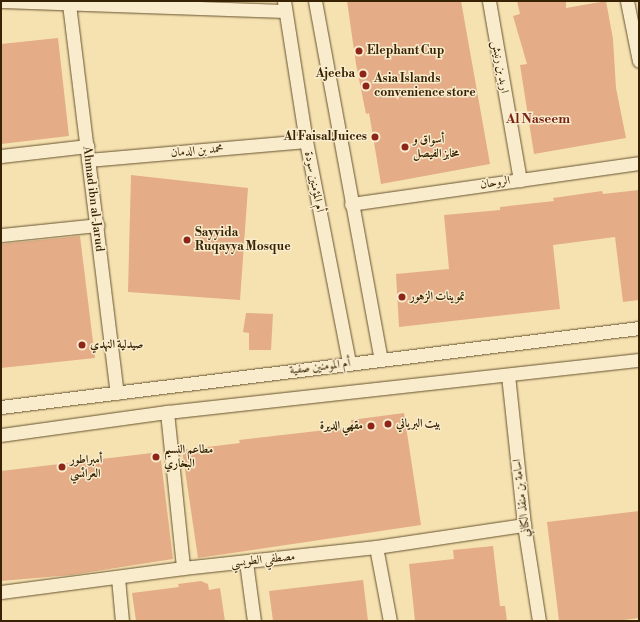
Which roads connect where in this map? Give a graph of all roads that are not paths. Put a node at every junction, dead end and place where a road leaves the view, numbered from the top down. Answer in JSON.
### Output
{"nodes":[{"id":1,"x":1,"y":1,"type":"edge"},
{"id":2,"x":315,"y":1,"type":"edge"},
{"id":3,"x":489,"y":1,"type":"edge"},
{"id":4,"x":627,"y":1,"type":"edge"},
{"id":5,"x":69,"y":4,"type":"junction"},
{"id":6,"x":284,"y":6,"type":"edge"},
{"id":7,"x":635,"y":18,"type":"edge"},
{"id":8,"x":639,"y":61,"type":"edge"},
{"id":9,"x":306,"y":141,"type":"junction"},
{"id":10,"x":86,"y":146,"type":"junction"},
{"id":11,"x":1,"y":156,"type":"edge"},
{"id":12,"x":88,"y":160,"type":"junction"},
{"id":13,"x":639,"y":163,"type":"edge"},
{"id":14,"x":520,"y":180,"type":"junction"},
{"id":15,"x":351,"y":204,"type":"junction"},
{"id":16,"x":96,"y":225,"type":"junction"},
{"id":17,"x":1,"y":235,"type":"edge"},
{"id":18,"x":639,"y":328,"type":"edge"},
{"id":19,"x":381,"y":359,"type":"junction"},
{"id":20,"x":639,"y":360,"type":"edge"},
{"id":21,"x":349,"y":362,"type":"junction"},
{"id":22,"x":508,"y":376,"type":"junction"},
{"id":23,"x":118,"y":394,"type":"junction"},
{"id":24,"x":1,"y":407,"type":"edge"},
{"id":25,"x":167,"y":412,"type":"junction"},
{"id":26,"x":1,"y":435,"type":"edge"},
{"id":27,"x":524,"y":525,"type":"junction"},
{"id":28,"x":376,"y":547,"type":"junction"},
{"id":29,"x":246,"y":562,"type":"junction"},
{"id":30,"x":184,"y":568,"type":"junction"},
{"id":31,"x":118,"y":578,"type":"junction"},
{"id":32,"x":1,"y":592,"type":"edge"},
{"id":33,"x":122,"y":621,"type":"edge"},
{"id":34,"x":254,"y":621,"type":"edge"},
{"id":35,"x":390,"y":621,"type":"edge"},
{"id":36,"x":539,"y":621,"type":"edge"}],
"edges":[{"from":1,"to":5,"type":"street"},
{"from":2,"to":15,"type":"street"},
{"from":3,"to":14,"type":"street","name":"اربد بن رنيش"},
{"from":4,"to":7,"type":"street"},
{"from":5,"to":6,"type":"street"},
{"from":5,"to":10,"type":"street","name":"Ahmad ibn al-Jarud"},
{"from":6,"to":9,"type":"street","name":"أم المؤمنين سودة"},
{"from":7,"to":8,"type":"street"},
{"from":9,"to":12,"type":"street","name":"محمد بن الدمان"},
{"from":9,"to":21,"type":"street","name":"أم المؤمنين سودة"},
{"from":10,"to":11,"type":"street"},
{"from":10,"to":12,"type":"street","name":"Ahmad ibn al-Jarud"},
{"from":12,"to":16,"type":"street","name":"Ahmad ibn al-Jarud"},
{"from":13,"to":14,"type":"street","name":"الروحان"},
{"from":14,"to":15,"type":"street","name":"الروحان"},
{"from":15,"to":19,"type":"street"},
{"from":16,"to":17,"type":"street"},
{"from":16,"to":23,"type":"street","name":"Ahmad ibn al-Jarud"},
{"from":18,"to":19,"type":"street","name":"أم المومنين صفية"},
{"from":19,"to":21,"type":"street","name":"أم المومنين صفية"},
{"from":20,"to":22,"type":"street"},
{"from":21,"to":23,"type":"street","name":"أم المومنين صفية"},
{"from":22,"to":25,"type":"street"},
{"from":22,"to":27,"type":"street","name":"اسامة بن منقذ الكناني"},
{"from":23,"to":24,"type":"street","name":"أم المومنين صفية"},
{"from":25,"to":26,"type":"street"},
{"from":25,"to":30,"type":"street"},
{"from":27,"to":28,"type":"street","name":"مصطفي الطويسي"},
{"from":27,"to":36,"type":"street","name":"اسامة بن منقذ الكناني"},
{"from":28,"to":29,"type":"street","name":"مصطفي الطويسي"},
{"from":28,"to":35,"type":"street"},
{"from":29,"to":30,"type":"street","name":"مصطفي الطويسي"},
{"from":29,"to":34,"type":"street"},
{"from":30,"to":31,"type":"street","name":"مصطفي الطويسي"},
{"from":31,"to":32,"type":"street","name":"مصطفي الطويسي"},
{"from":31,"to":33,"type":"street"}]}
